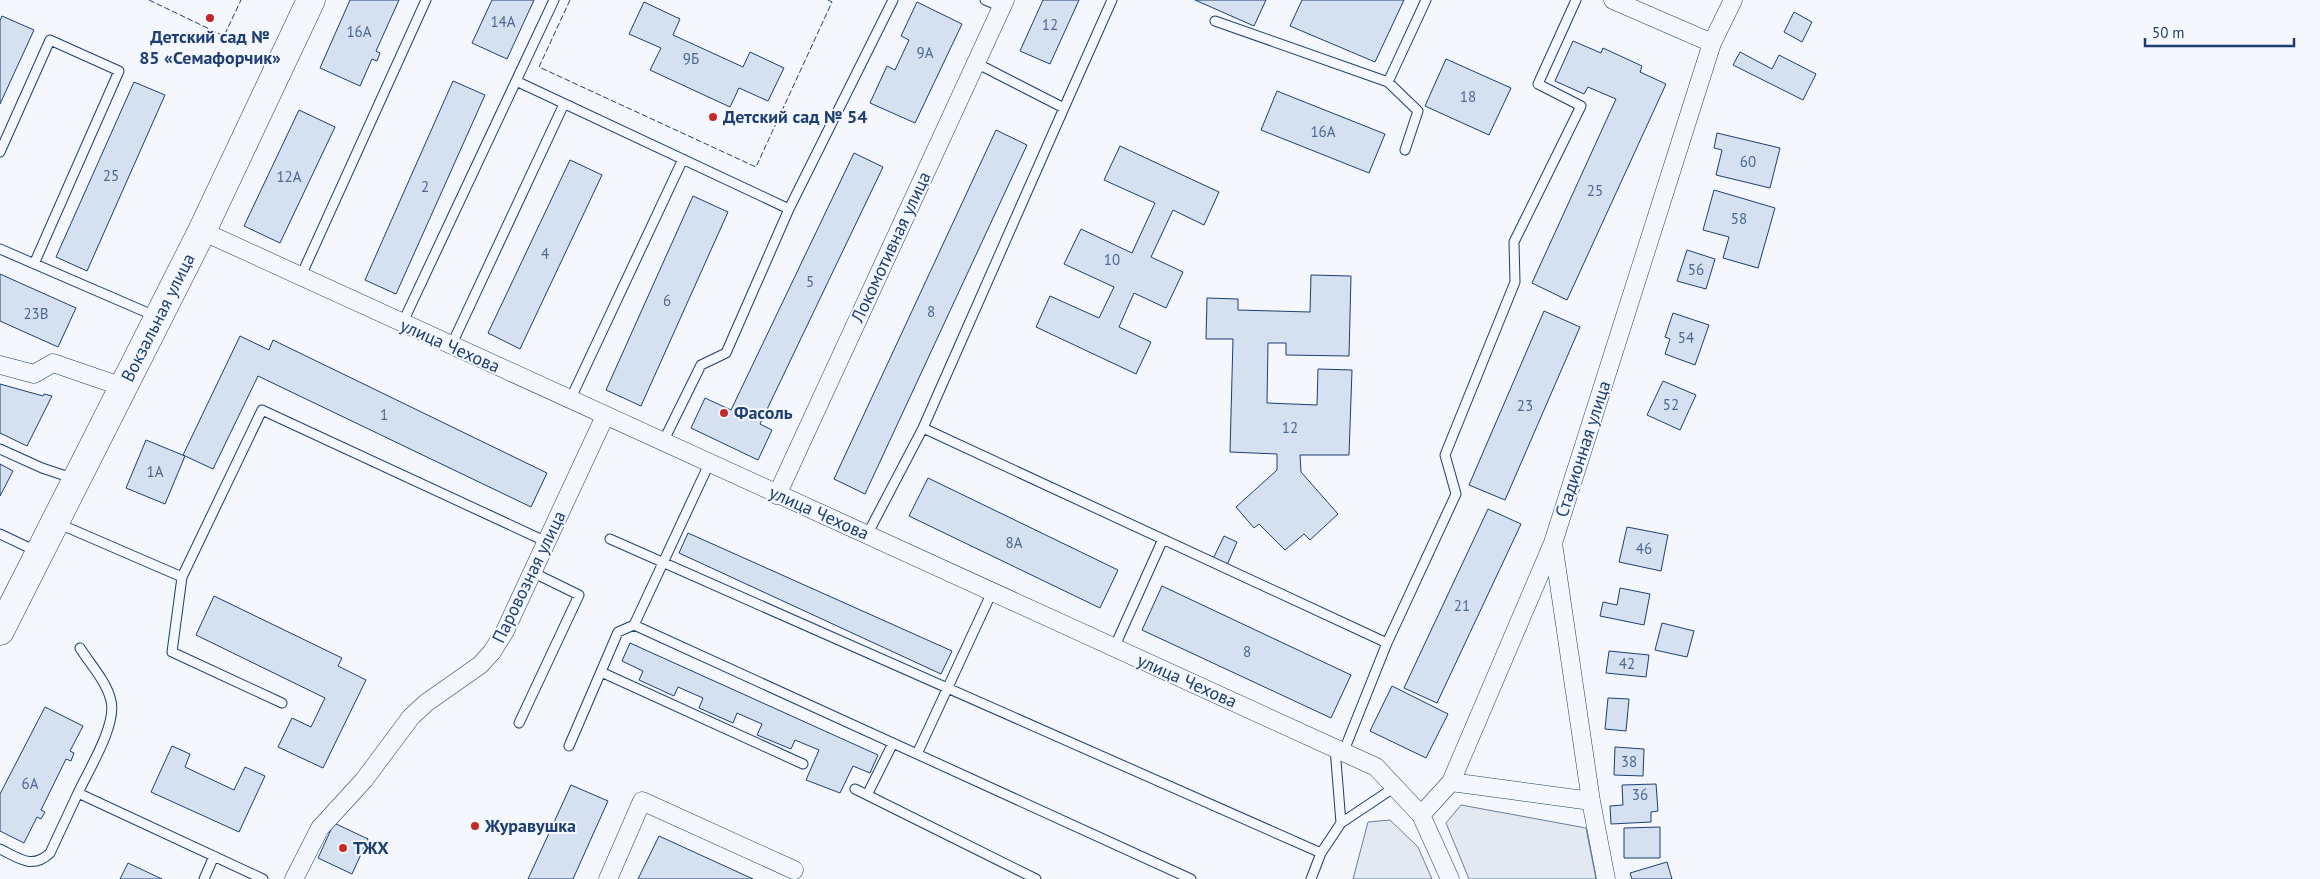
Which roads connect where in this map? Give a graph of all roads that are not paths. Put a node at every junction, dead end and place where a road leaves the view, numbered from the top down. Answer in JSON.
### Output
{"nodes":[{"id":1,"x":311,"y":0,"type":"edge"},
{"id":2,"x":426,"y":0,"type":"edge"},
{"id":3,"x":554,"y":0,"type":"edge"},
{"id":4,"x":892,"y":0,"type":"edge"},
{"id":5,"x":1112,"y":0,"type":"edge"},
{"id":6,"x":1426,"y":0,"type":"edge"},
{"id":7,"x":1576,"y":0,"type":"edge"},
{"id":8,"x":1613,"y":0,"type":"edge"},
{"id":9,"x":1734,"y":0,"type":"edge"},
{"id":10,"x":997,"y":2,"type":"edge"},
{"id":11,"x":1215,"y":21,"type":"dead end"},
{"id":12,"x":1712,"y":44,"type":"junction"},
{"id":13,"x":976,"y":63,"type":"junction"},
{"id":14,"x":516,"y":81,"type":"junction"},
{"id":15,"x":1388,"y":82,"type":"junction"},
{"id":16,"x":564,"y":104,"type":"junction"},
{"id":17,"x":1064,"y":108,"type":"junction"},
{"id":18,"x":1405,"y":150,"type":"dead end"},
{"id":19,"x":0,"y":152,"type":"edge"},
{"id":20,"x":683,"y":159,"type":"junction"},
{"id":21,"x":789,"y":209,"type":"junction"},
{"id":22,"x":202,"y":231,"type":"junction"},
{"id":23,"x":0,"y":249,"type":"edge"},
{"id":24,"x":34,"y":264,"type":"junction"},
{"id":25,"x":300,"y":278,"type":"junction"},
{"id":26,"x":158,"y":317,"type":"junction"},
{"id":27,"x":402,"y":324,"type":"junction"},
{"id":28,"x":450,"y":346,"type":"junction"},
{"id":29,"x":0,"y":365,"type":"edge"},
{"id":30,"x":123,"y":387,"type":"junction"},
{"id":31,"x":570,"y":400,"type":"junction"},
{"id":32,"x":605,"y":416,"type":"junction"},
{"id":33,"x":923,"y":428,"type":"junction"},
{"id":34,"x":663,"y":442,"type":"junction"},
{"id":35,"x":0,"y":449,"type":"edge"},
{"id":36,"x":709,"y":464,"type":"junction"},
{"id":37,"x":75,"y":479,"type":"junction"},
{"id":38,"x":777,"y":495,"type":"junction"},
{"id":39,"x":54,"y":522,"type":"junction"},
{"id":40,"x":0,"y":534,"type":"edge"},
{"id":41,"x":867,"y":535,"type":"junction"},
{"id":42,"x":610,"y":539,"type":"dead end"},
{"id":43,"x":1163,"y":539,"type":"junction"},
{"id":44,"x":547,"y":542,"type":"junction"},
{"id":45,"x":1553,"y":543,"type":"junction"},
{"id":46,"x":39,"y":552,"type":"junction"},
{"id":47,"x":663,"y":562,"type":"junction"},
{"id":48,"x":532,"y":572,"type":"junction"},
{"id":49,"x":182,"y":577,"type":"junction"},
{"id":50,"x":992,"y":592,"type":"junction"},
{"id":51,"x":634,"y":625,"type":"junction"},
{"id":52,"x":0,"y":631,"type":"edge"},
{"id":53,"x":1387,"y":643,"type":"junction"},
{"id":54,"x":80,"y":648,"type":"dead end"},
{"id":55,"x":1114,"y":648,"type":"junction"},
{"id":56,"x":601,"y":672,"type":"junction"},
{"id":57,"x":948,"y":688,"type":"junction"},
{"id":58,"x":282,"y":704,"type":"dead end"},
{"id":59,"x":519,"y":723,"type":"dead end"},
{"id":60,"x":892,"y":743,"type":"junction"},
{"id":61,"x":569,"y":746,"type":"dead end"},
{"id":62,"x":1339,"y":750,"type":"junction"},
{"id":63,"x":917,"y":754,"type":"junction"},
{"id":64,"x":803,"y":764,"type":"dead end"},
{"id":65,"x":1451,"y":782,"type":"junction"},
{"id":66,"x":1395,"y":787,"type":"junction"},
{"id":67,"x":855,"y":788,"type":"dead end"},
{"id":68,"x":78,"y":793,"type":"junction"},
{"id":69,"x":868,"y":794,"type":"junction"},
{"id":70,"x":1591,"y":801,"type":"junction"},
{"id":71,"x":1421,"y":815,"type":"junction"},
{"id":72,"x":1341,"y":823,"type":"junction"},
{"id":73,"x":1,"y":853,"type":"edge"},
{"id":74,"x":1321,"y":853,"type":"junction"},
{"id":75,"x":214,"y":856,"type":"junction"},
{"id":76,"x":794,"y":870,"type":"dead end"},
{"id":77,"x":204,"y":879,"type":"edge"},
{"id":78,"x":263,"y":879,"type":"edge"},
{"id":79,"x":294,"y":879,"type":"edge"},
{"id":80,"x":608,"y":879,"type":"edge"},
{"id":81,"x":1036,"y":879,"type":"edge"},
{"id":82,"x":1191,"y":879,"type":"edge"},
{"id":83,"x":1311,"y":879,"type":"edge"},
{"id":84,"x":1450,"y":879,"type":"edge"},
{"id":85,"x":1606,"y":879,"type":"edge"}],
"edges":[{"from":1,"to":22,"type":"main road","name":"Вокзальная улица"},
{"from":2,"to":25,"type":"lane"},
{"from":3,"to":14,"type":"lane"},
{"from":4,"to":21,"type":"lane"},
{"from":5,"to":17,"type":"lane"},
{"from":6,"to":15,"type":"lane"},
{"from":7,"to":53,"type":"lane"},
{"from":8,"to":12,"type":"street"},
{"from":9,"to":12,"type":"street","name":"Стадионная улица"},
{"from":10,"to":13,"type":"street","name":"Локомотивная улица"},
{"from":11,"to":15,"type":"lane"},
{"from":12,"to":45,"type":"street","name":"Стадионная улица"},
{"from":13,"to":17,"type":"lane"},
{"from":13,"to":38,"type":"street","name":"Локомотивная улица"},
{"from":14,"to":16,"type":"lane"},
{"from":14,"to":27,"type":"lane"},
{"from":15,"to":18,"type":"lane"},
{"from":16,"to":20,"type":"lane"},
{"from":16,"to":28,"type":"lane"},
{"from":17,"to":33,"type":"lane"},
{"from":19,"to":24,"type":"lane"},
{"from":20,"to":21,"type":"lane"},
{"from":20,"to":31,"type":"lane"},
{"from":21,"to":34,"type":"lane"},
{"from":22,"to":25,"type":"street","name":"улица Чехова"},
{"from":22,"to":26,"type":"main road","name":"Вокзальная улица"},
{"from":23,"to":24,"type":"lane"},
{"from":24,"to":26,"type":"lane"},
{"from":25,"to":27,"type":"street","name":"улица Чехова"},
{"from":26,"to":30,"type":"main road","name":"Вокзальная улица"},
{"from":27,"to":28,"type":"street","name":"улица Чехова"},
{"from":28,"to":31,"type":"street","name":"улица Чехова"},
{"from":29,"to":30,"type":"street"},
{"from":30,"to":37,"type":"main road","name":"Вокзальная улица"},
{"from":31,"to":32,"type":"street","name":"улица Чехова"},
{"from":32,"to":34,"type":"street","name":"улица Чехова"},
{"from":32,"to":44,"type":"street","name":"Паровозная улица"},
{"from":33,"to":41,"type":"lane"},
{"from":33,"to":43,"type":"lane"},
{"from":34,"to":36,"type":"street","name":"улица Чехова"},
{"from":35,"to":37,"type":"lane"},
{"from":36,"to":38,"type":"street","name":"улица Чехова"},
{"from":36,"to":47,"type":"lane"},
{"from":37,"to":39,"type":"main road","name":"Вокзальная улица"},
{"from":38,"to":41,"type":"street","name":"улица Чехова"},
{"from":39,"to":46,"type":"main road","name":"Вокзальная улица"},
{"from":39,"to":49,"type":"lane"},
{"from":40,"to":46,"type":"lane"},
{"from":41,"to":50,"type":"street","name":"улица Чехова"},
{"from":42,"to":47,"type":"lane"},
{"from":43,"to":53,"type":"lane"},
{"from":43,"to":55,"type":"lane"},
{"from":44,"to":48,"type":"street","name":"Паровозная улица"},
{"from":44,"to":49,"type":"lane"},
{"from":45,"to":65,"type":"street","name":"Стадионная улица"},
{"from":45,"to":70,"type":"street"},
{"from":46,"to":52,"type":"main road","name":"Вокзальная улица"},
{"from":47,"to":51,"type":"lane"},
{"from":47,"to":57,"type":"lane"},
{"from":48,"to":59,"type":"lane"},
{"from":48,"to":79,"type":"street","name":"Паровозная улица"},
{"from":49,"to":58,"type":"lane"},
{"from":50,"to":55,"type":"street","name":"улица Чехова"},
{"from":50,"to":57,"type":"lane"},
{"from":51,"to":56,"type":"lane"},
{"from":51,"to":60,"type":"lane"},
{"from":53,"to":62,"type":"lane"},
{"from":54,"to":68,"type":"lane"},
{"from":55,"to":62,"type":"street","name":"улица Чехова"},
{"from":56,"to":61,"type":"lane"},
{"from":56,"to":64,"type":"lane"},
{"from":57,"to":63,"type":"lane"},
{"from":57,"to":74,"type":"lane"},
{"from":60,"to":63,"type":"lane"},
{"from":60,"to":69,"type":"lane"},
{"from":62,"to":66,"type":"street","name":"улица Чехова"},
{"from":62,"to":72,"type":"lane"},
{"from":63,"to":82,"type":"lane"},
{"from":65,"to":70,"type":"street"},
{"from":65,"to":71,"type":"street","name":"Стадионная улица"},
{"from":66,"to":71,"type":"street","name":"улица Чехова"},
{"from":66,"to":72,"type":"lane"},
{"from":67,"to":69,"type":"lane"},
{"from":68,"to":73,"type":"lane"},
{"from":68,"to":75,"type":"lane"},
{"from":69,"to":81,"type":"lane"},
{"from":70,"to":85,"type":"street"},
{"from":71,"to":84,"type":"street"},
{"from":72,"to":74,"type":"lane"},
{"from":74,"to":83,"type":"lane"},
{"from":75,"to":77,"type":"lane"},
{"from":75,"to":78,"type":"lane"},
{"from":76,"to":80,"type":"street"}]}
